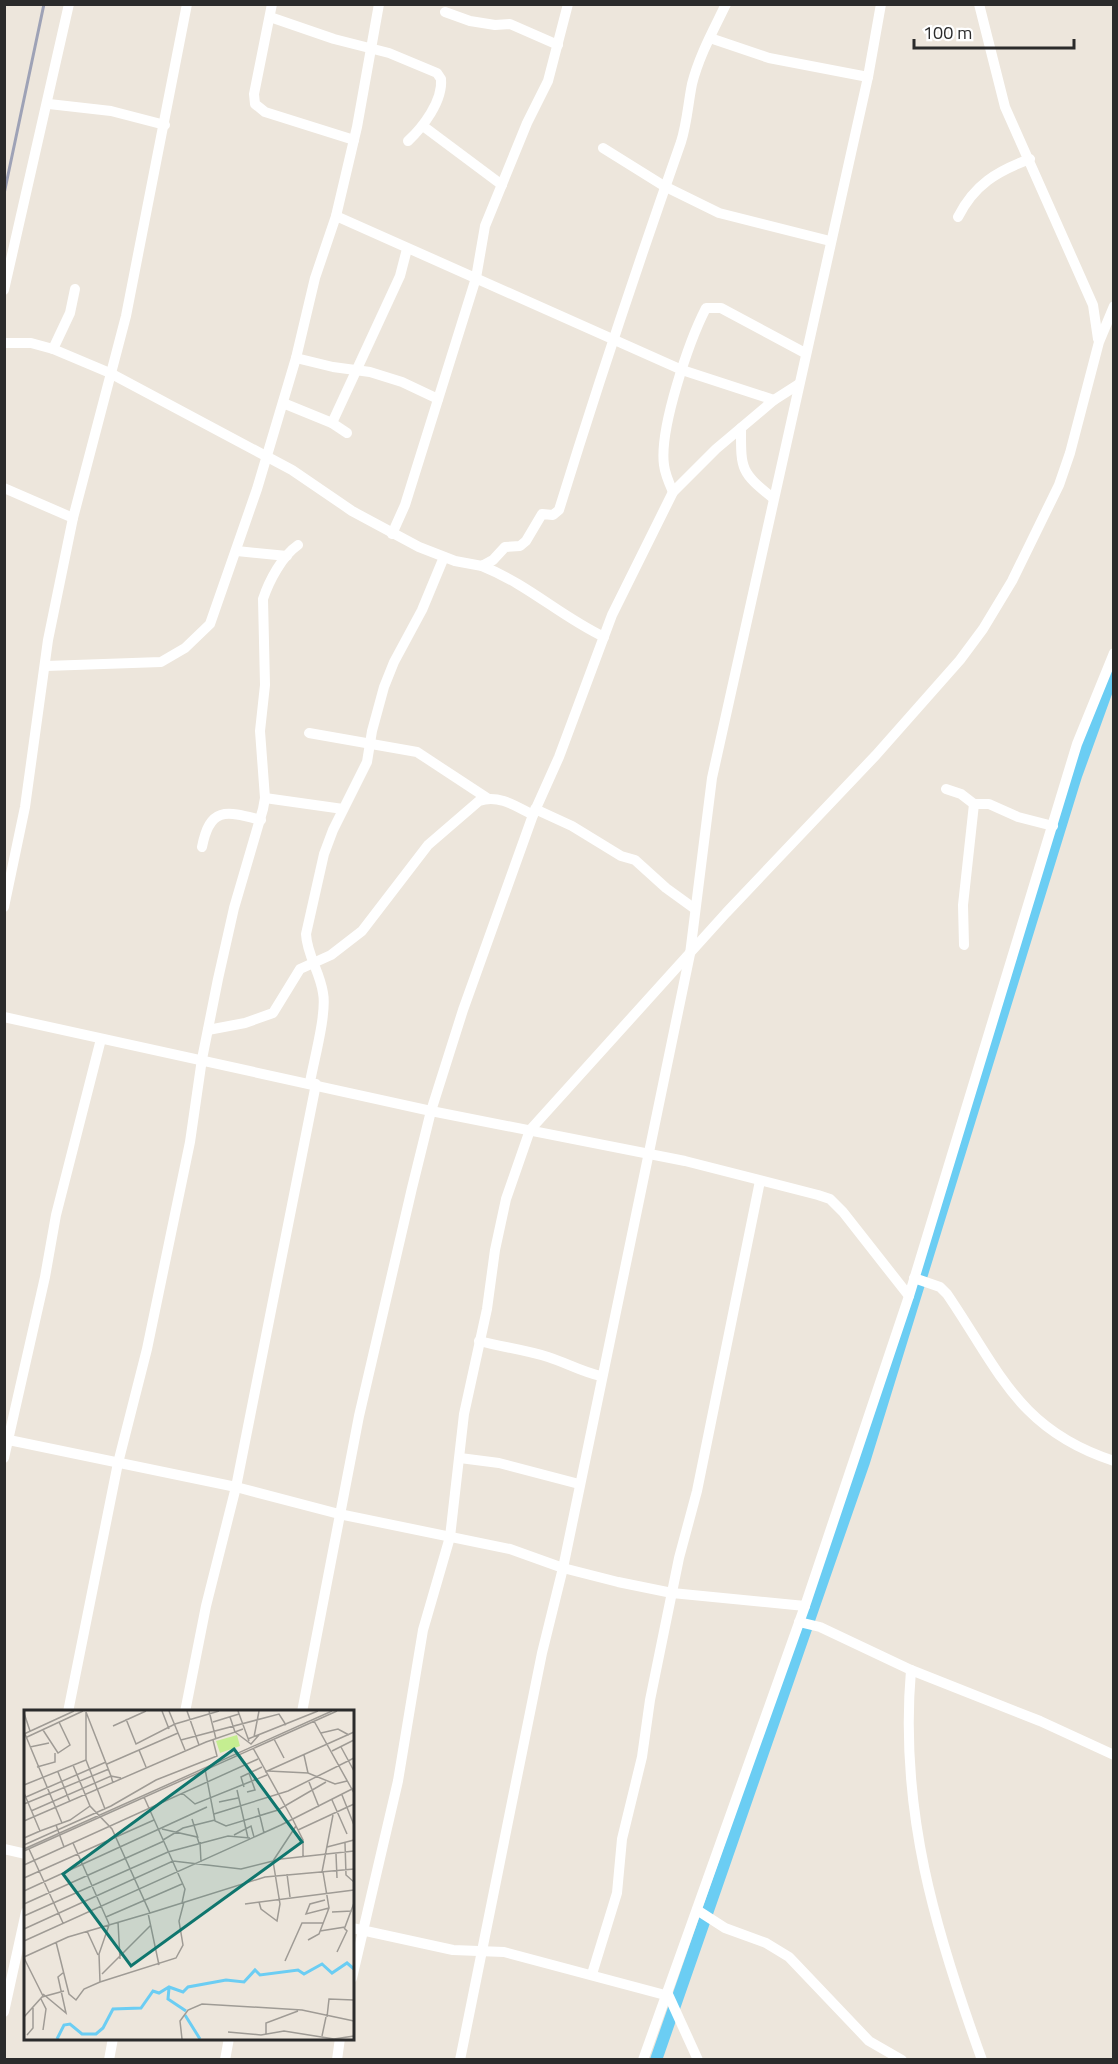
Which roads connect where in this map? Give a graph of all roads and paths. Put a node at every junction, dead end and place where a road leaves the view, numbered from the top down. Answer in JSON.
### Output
{"nodes":[{"id":1,"x":69,"y":4,"type":"edge"},
{"id":2,"x":187,"y":4,"type":"edge"},
{"id":3,"x":273,"y":4,"type":"edge"},
{"id":4,"x":379,"y":4,"type":"edge"},
{"id":5,"x":568,"y":4,"type":"edge"},
{"id":6,"x":726,"y":4,"type":"edge"},
{"id":7,"x":881,"y":4,"type":"edge"},
{"id":8,"x":979,"y":4,"type":"edge"},
{"id":9,"x":445,"y":12,"type":"dead end"},
{"id":10,"x":270,"y":17,"type":"junction"},
{"id":11,"x":710,"y":39,"type":"junction"},
{"id":12,"x":558,"y":45,"type":"junction"},
{"id":13,"x":372,"y":47,"type":"junction"},
{"id":14,"x":867,"y":77,"type":"junction"},
{"id":15,"x":49,"y":104,"type":"junction"},
{"id":16,"x":165,"y":125,"type":"junction"},
{"id":17,"x":423,"y":126,"type":"junction"},
{"id":18,"x":354,"y":140,"type":"junction"},
{"id":19,"x":408,"y":141,"type":"dead end"},
{"id":20,"x":603,"y":148,"type":"dead end"},
{"id":21,"x":1030,"y":159,"type":"junction"},
{"id":22,"x":502,"y":185,"type":"junction"},
{"id":23,"x":664,"y":186,"type":"junction"},
{"id":24,"x":336,"y":216,"type":"junction"},
{"id":25,"x":958,"y":217,"type":"dead end"},
{"id":26,"x":830,"y":242,"type":"junction"},
{"id":27,"x":408,"y":249,"type":"junction"},
{"id":28,"x":476,"y":278,"type":"junction"},
{"id":29,"x":75,"y":289,"type":"dead end"},
{"id":30,"x":4,"y":290,"type":"edge"},
{"id":31,"x":1113,"y":306,"type":"edge"},
{"id":32,"x":1103,"y":330,"type":"junction"},
{"id":33,"x":1113,"y":336,"type":"edge"},
{"id":34,"x":615,"y":339,"type":"junction"},
{"id":35,"x":1099,"y":342,"type":"junction"},
{"id":36,"x":4,"y":343,"type":"edge"},
{"id":37,"x":53,"y":349,"type":"junction"},
{"id":38,"x":805,"y":353,"type":"junction"},
{"id":39,"x":296,"y":358,"type":"junction"},
{"id":40,"x":356,"y":369,"type":"junction"},
{"id":41,"x":682,"y":370,"type":"junction"},
{"id":42,"x":110,"y":373,"type":"junction"},
{"id":43,"x":799,"y":384,"type":"junction"},
{"id":44,"x":438,"y":399,"type":"junction"},
{"id":45,"x":774,"y":400,"type":"junction"},
{"id":46,"x":283,"y":403,"type":"junction"},
{"id":47,"x":332,"y":423,"type":"junction"},
{"id":48,"x":741,"y":428,"type":"junction"},
{"id":49,"x":347,"y":433,"type":"dead end"},
{"id":50,"x":267,"y":457,"type":"junction"},
{"id":51,"x":4,"y":488,"type":"edge"},
{"id":52,"x":673,"y":492,"type":"junction"},
{"id":53,"x":773,"y":498,"type":"junction"},
{"id":54,"x":73,"y":518,"type":"junction"},
{"id":55,"x":392,"y":534,"type":"junction"},
{"id":56,"x":298,"y":545,"type":"dead end"},
{"id":57,"x":237,"y":551,"type":"junction"},
{"id":58,"x":287,"y":556,"type":"junction"},
{"id":59,"x":444,"y":557,"type":"junction"},
{"id":60,"x":482,"y":566,"type":"junction"},
{"id":61,"x":604,"y":637,"type":"junction"},
{"id":62,"x":1113,"y":653,"type":"edge"},
{"id":63,"x":46,"y":666,"type":"junction"},
{"id":64,"x":309,"y":732,"type":"dead end"},
{"id":65,"x":370,"y":743,"type":"junction"},
{"id":66,"x":946,"y":789,"type":"dead end"},
{"id":67,"x":265,"y":798,"type":"junction"},
{"id":68,"x":487,"y":798,"type":"junction"},
{"id":69,"x":974,"y":804,"type":"junction"},
{"id":70,"x":343,"y":809,"type":"junction"},
{"id":71,"x":534,"y":812,"type":"junction"},
{"id":72,"x":261,"y":820,"type":"junction"},
{"id":73,"x":1053,"y":826,"type":"junction"},
{"id":74,"x":202,"y":847,"type":"dead end"},
{"id":75,"x":4,"y":907,"type":"edge"},
{"id":76,"x":695,"y":909,"type":"junction"},
{"id":77,"x":964,"y":945,"type":"dead end"},
{"id":78,"x":690,"y":954,"type":"junction"},
{"id":79,"x":312,"y":962,"type":"junction"},
{"id":80,"x":4,"y":1017,"type":"edge"},
{"id":81,"x":208,"y":1030,"type":"junction"},
{"id":82,"x":101,"y":1039,"type":"junction"},
{"id":83,"x":202,"y":1059,"type":"junction"},
{"id":84,"x":313,"y":1083,"type":"junction"},
{"id":85,"x":431,"y":1111,"type":"junction"},
{"id":86,"x":530,"y":1130,"type":"junction"},
{"id":87,"x":648,"y":1154,"type":"junction"},
{"id":88,"x":760,"y":1181,"type":"junction"},
{"id":89,"x":914,"y":1278,"type":"junction"},
{"id":90,"x":909,"y":1296,"type":"junction"},
{"id":91,"x":479,"y":1341,"type":"junction"},
{"id":92,"x":601,"y":1376,"type":"junction"},
{"id":93,"x":6,"y":1440,"type":"edge"},
{"id":94,"x":4,"y":1458,"type":"edge"},
{"id":95,"x":460,"y":1458,"type":"junction"},
{"id":96,"x":1113,"y":1461,"type":"edge"},
{"id":97,"x":118,"y":1463,"type":"junction"},
{"id":98,"x":579,"y":1484,"type":"junction"},
{"id":99,"x":236,"y":1487,"type":"junction"},
{"id":100,"x":339,"y":1514,"type":"junction"},
{"id":101,"x":450,"y":1537,"type":"junction"},
{"id":102,"x":563,"y":1568,"type":"junction"},
{"id":103,"x":672,"y":1593,"type":"junction"},
{"id":104,"x":805,"y":1606,"type":"junction"},
{"id":105,"x":799,"y":1622,"type":"junction"},
{"id":106,"x":911,"y":1670,"type":"junction"},
{"id":107,"x":68,"y":1710,"type":"edge"},
{"id":108,"x":185,"y":1710,"type":"edge"},
{"id":109,"x":302,"y":1710,"type":"edge"},
{"id":110,"x":1113,"y":1755,"type":"edge"},
{"id":111,"x":4,"y":1849,"type":"edge"},
{"id":112,"x":24,"y":1854,"type":"edge"},
{"id":113,"x":697,"y":1910,"type":"junction"},
{"id":114,"x":24,"y":1921,"type":"edge"},
{"id":115,"x":358,"y":1929,"type":"edge"},
{"id":116,"x":482,"y":1951,"type":"junction"},
{"id":117,"x":354,"y":1962,"type":"edge"},
{"id":118,"x":592,"y":1974,"type":"junction"},
{"id":119,"x":666,"y":1994,"type":"junction"},
{"id":120,"x":4,"y":2013,"type":"edge"},
{"id":121,"x":113,"y":2040,"type":"edge"},
{"id":122,"x":229,"y":2040,"type":"edge"},
{"id":123,"x":340,"y":2040,"type":"edge"},
{"id":124,"x":109,"y":2060,"type":"edge"},
{"id":125,"x":225,"y":2060,"type":"edge"},
{"id":126,"x":337,"y":2060,"type":"edge"},
{"id":127,"x":460,"y":2060,"type":"edge"},
{"id":128,"x":643,"y":2060,"type":"edge"},
{"id":129,"x":698,"y":2060,"type":"edge"},
{"id":130,"x":902,"y":2060,"type":"edge"},
{"id":131,"x":982,"y":2060,"type":"edge"}],
"edges":[{"from":1,"to":15,"type":"street"},
{"from":2,"to":16,"type":"street"},
{"from":3,"to":10,"type":"street"},
{"from":4,"to":13,"type":"street"},
{"from":5,"to":12,"type":"street"},
{"from":6,"to":11,"type":"street"},
{"from":7,"to":14,"type":"street"},
{"from":8,"to":21,"type":"street"},
{"from":9,"to":12,"type":"street"},
{"from":10,"to":13,"type":"street"},
{"from":10,"to":18,"type":"street"},
{"from":11,"to":14,"type":"street"},
{"from":11,"to":23,"type":"street"},
{"from":12,"to":22,"type":"street"},
{"from":13,"to":17,"type":"street"},
{"from":13,"to":18,"type":"street"},
{"from":14,"to":26,"type":"street"},
{"from":15,"to":16,"type":"street"},
{"from":15,"to":30,"type":"street"},
{"from":16,"to":42,"type":"street"},
{"from":17,"to":19,"type":"street"},
{"from":17,"to":22,"type":"street"},
{"from":18,"to":24,"type":"street"},
{"from":20,"to":23,"type":"street"},
{"from":21,"to":25,"type":"street"},
{"from":21,"to":35,"type":"street"},
{"from":22,"to":28,"type":"street"},
{"from":23,"to":26,"type":"street"},
{"from":23,"to":34,"type":"street"},
{"from":24,"to":27,"type":"street"},
{"from":24,"to":39,"type":"street"},
{"from":26,"to":38,"type":"street"},
{"from":27,"to":28,"type":"street"},
{"from":27,"to":40,"type":"street"},
{"from":28,"to":34,"type":"street"},
{"from":28,"to":44,"type":"street"},
{"from":29,"to":37,"type":"street"},
{"from":31,"to":32,"type":"street"},
{"from":32,"to":33,"type":"street"},
{"from":32,"to":35,"type":"street"},
{"from":34,"to":41,"type":"street"},
{"from":34,"to":60,"type":"street"},
{"from":35,"to":78,"type":"street"},
{"from":36,"to":37,"type":"street"},
{"from":37,"to":42,"type":"street"},
{"from":38,"to":41,"type":"street"},
{"from":38,"to":43,"type":"street"},
{"from":39,"to":40,"type":"street"},
{"from":39,"to":46,"type":"street"},
{"from":40,"to":44,"type":"street"},
{"from":40,"to":47,"type":"street"},
{"from":41,"to":45,"type":"street"},
{"from":41,"to":52,"type":"street"},
{"from":42,"to":50,"type":"street"},
{"from":42,"to":54,"type":"street"},
{"from":43,"to":45,"type":"street"},
{"from":43,"to":53,"type":"street"},
{"from":44,"to":55,"type":"street"},
{"from":45,"to":48,"type":"street"},
{"from":46,"to":47,"type":"street"},
{"from":46,"to":50,"type":"street"},
{"from":47,"to":49,"type":"street"},
{"from":48,"to":52,"type":"street"},
{"from":48,"to":53,"type":"street"},
{"from":50,"to":55,"type":"street"},
{"from":50,"to":57,"type":"street"},
{"from":51,"to":54,"type":"street"},
{"from":52,"to":61,"type":"street"},
{"from":53,"to":76,"type":"street"},
{"from":54,"to":63,"type":"street"},
{"from":55,"to":59,"type":"street"},
{"from":56,"to":58,"type":"street"},
{"from":57,"to":58,"type":"street"},
{"from":57,"to":63,"type":"street"},
{"from":58,"to":67,"type":"street"},
{"from":59,"to":60,"type":"street"},
{"from":59,"to":65,"type":"street"},
{"from":60,"to":61,"type":"street"},
{"from":61,"to":71,"type":"street"},
{"from":62,"to":73,"type":"street"},
{"from":63,"to":75,"type":"street"},
{"from":64,"to":65,"type":"street"},
{"from":65,"to":68,"type":"street"},
{"from":65,"to":70,"type":"street"},
{"from":66,"to":69,"type":"street"},
{"from":67,"to":70,"type":"street"},
{"from":67,"to":72,"type":"street"},
{"from":68,"to":71,"type":"street"},
{"from":68,"to":79,"type":"street"},
{"from":69,"to":73,"type":"street"},
{"from":69,"to":77,"type":"street"},
{"from":70,"to":79,"type":"street"},
{"from":71,"to":76,"type":"street"},
{"from":71,"to":85,"type":"street"},
{"from":72,"to":74,"type":"street"},
{"from":72,"to":81,"type":"street"},
{"from":73,"to":89,"type":"street"},
{"from":76,"to":78,"type":"street"},
{"from":78,"to":86,"type":"street"},
{"from":78,"to":87,"type":"street"},
{"from":79,"to":81,"type":"street"},
{"from":79,"to":84,"type":"street"},
{"from":80,"to":82,"type":"street"},
{"from":81,"to":83,"type":"street"},
{"from":82,"to":83,"type":"street"},
{"from":82,"to":93,"type":"street"},
{"from":83,"to":84,"type":"street"},
{"from":83,"to":97,"type":"street"},
{"from":84,"to":85,"type":"street"},
{"from":84,"to":99,"type":"street"},
{"from":85,"to":86,"type":"street"},
{"from":85,"to":100,"type":"street"},
{"from":86,"to":87,"type":"street"},
{"from":86,"to":91,"type":"street"},
{"from":87,"to":88,"type":"street"},
{"from":87,"to":92,"type":"street"},
{"from":88,"to":90,"type":"street"},
{"from":88,"to":103,"type":"street"},
{"from":89,"to":90,"type":"street"},
{"from":89,"to":96,"type":"street"},
{"from":90,"to":104,"type":"street"},
{"from":91,"to":92,"type":"street"},
{"from":91,"to":95,"type":"street"},
{"from":92,"to":98,"type":"street"},
{"from":93,"to":94,"type":"street"},
{"from":93,"to":97,"type":"street"},
{"from":95,"to":98,"type":"street"},
{"from":95,"to":101,"type":"street"},
{"from":97,"to":99,"type":"street"},
{"from":97,"to":107,"type":"street"},
{"from":98,"to":102,"type":"street"},
{"from":99,"to":100,"type":"street"},
{"from":99,"to":108,"type":"street"},
{"from":100,"to":101,"type":"street"},
{"from":100,"to":109,"type":"street"},
{"from":101,"to":102,"type":"street"},
{"from":101,"to":115,"type":"street"},
{"from":102,"to":103,"type":"street"},
{"from":102,"to":116,"type":"street"},
{"from":103,"to":104,"type":"street"},
{"from":103,"to":118,"type":"street"},
{"from":104,"to":105,"type":"street"},
{"from":105,"to":106,"type":"street"},
{"from":105,"to":113,"type":"street"},
{"from":106,"to":110,"type":"street"},
{"from":106,"to":131,"type":"street"},
{"from":111,"to":112,"type":"street"},
{"from":113,"to":119,"type":"street"},
{"from":113,"to":130,"type":"street"},
{"from":114,"to":120,"type":"street"},
{"from":115,"to":116,"type":"street"},
{"from":115,"to":117,"type":"street"},
{"from":116,"to":118,"type":"street"},
{"from":116,"to":127,"type":"street"},
{"from":118,"to":119,"type":"street"},
{"from":119,"to":128,"type":"street"},
{"from":119,"to":129,"type":"street"},
{"from":121,"to":124,"type":"street"},
{"from":122,"to":125,"type":"street"},
{"from":123,"to":126,"type":"street"}]}
